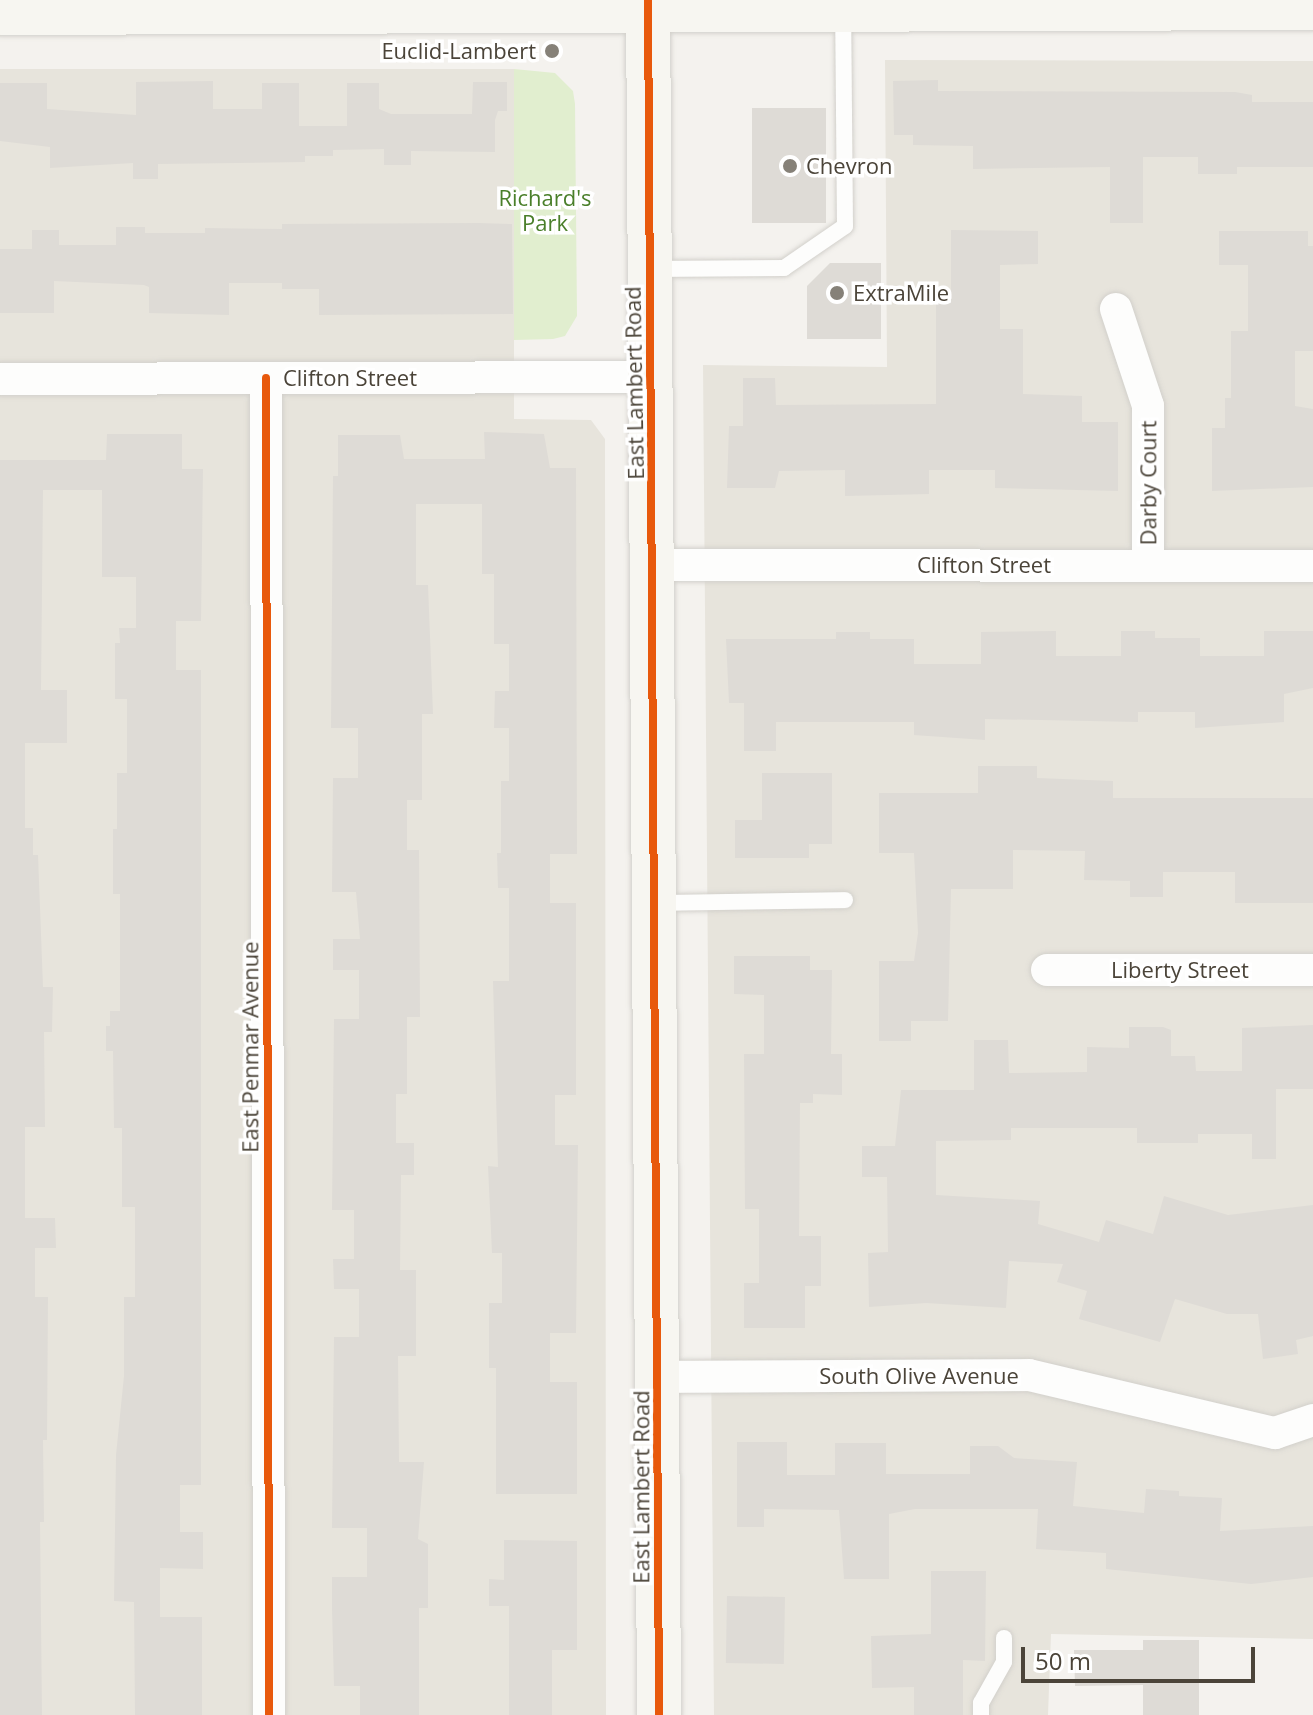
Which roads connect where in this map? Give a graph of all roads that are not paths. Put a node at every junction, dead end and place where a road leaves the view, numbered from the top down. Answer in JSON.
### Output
{"nodes":[{"id":1,"x":1202,"y":4,"type":"edge"},
{"id":2,"x":648,"y":6,"type":"edge"},
{"id":3,"x":818,"y":7,"type":"edge"},
{"id":4,"x":1313,"y":8,"type":"edge"},
{"id":5,"x":0,"y":13,"type":"edge"},
{"id":6,"x":650,"y":269,"type":"junction"},
{"id":7,"x":1116,"y":309,"type":"dead end"},
{"id":8,"x":652,"y":377,"type":"junction"},
{"id":9,"x":266,"y":378,"type":"junction"},
{"id":10,"x":0,"y":379,"type":"edge"},
{"id":11,"x":655,"y":565,"type":"junction"},
{"id":12,"x":1148,"y":566,"type":"junction"},
{"id":13,"x":1313,"y":566,"type":"edge"},
{"id":14,"x":845,"y":900,"type":"dead end"},
{"id":15,"x":657,"y":903,"type":"junction"},
{"id":16,"x":1047,"y":970,"type":"dead end"},
{"id":17,"x":1313,"y":970,"type":"edge"},
{"id":18,"x":659,"y":1377,"type":"junction"},
{"id":19,"x":1313,"y":1420,"type":"edge"},
{"id":20,"x":1004,"y":1638,"type":"dead end"},
{"id":21,"x":269,"y":1715,"type":"edge"},
{"id":22,"x":659,"y":1715,"type":"edge"},
{"id":23,"x":981,"y":1715,"type":"edge"}],
"edges":[{"from":1,"to":3,"type":"main road"},
{"from":1,"to":4,"type":"main road"},
{"from":2,"to":3,"type":"main road"},
{"from":2,"to":5,"type":"main road"},
{"from":2,"to":6,"type":"main road","name":"East Lambert Road"},
{"from":3,"to":6,"type":"lane"},
{"from":6,"to":8,"type":"main road","name":"East Lambert Road"},
{"from":7,"to":12,"type":"street","name":"Darby Court"},
{"from":8,"to":9,"type":"street","name":"Clifton Street"},
{"from":8,"to":11,"type":"main road","name":"East Lambert Road"},
{"from":9,"to":10,"type":"street","name":"Clifton Street"},
{"from":9,"to":21,"type":"street","name":"East Penmar Avenue"},
{"from":11,"to":12,"type":"street","name":"Clifton Street"},
{"from":11,"to":15,"type":"main road","name":"East Lambert Road"},
{"from":12,"to":13,"type":"street","name":"Clifton Street"},
{"from":14,"to":15,"type":"lane"},
{"from":15,"to":18,"type":"main road","name":"East Lambert Road"},
{"from":16,"to":17,"type":"street","name":"Liberty Street"},
{"from":18,"to":19,"type":"street","name":"South Olive Avenue"},
{"from":18,"to":22,"type":"main road","name":"East Lambert Road"},
{"from":20,"to":23,"type":"lane"}]}
